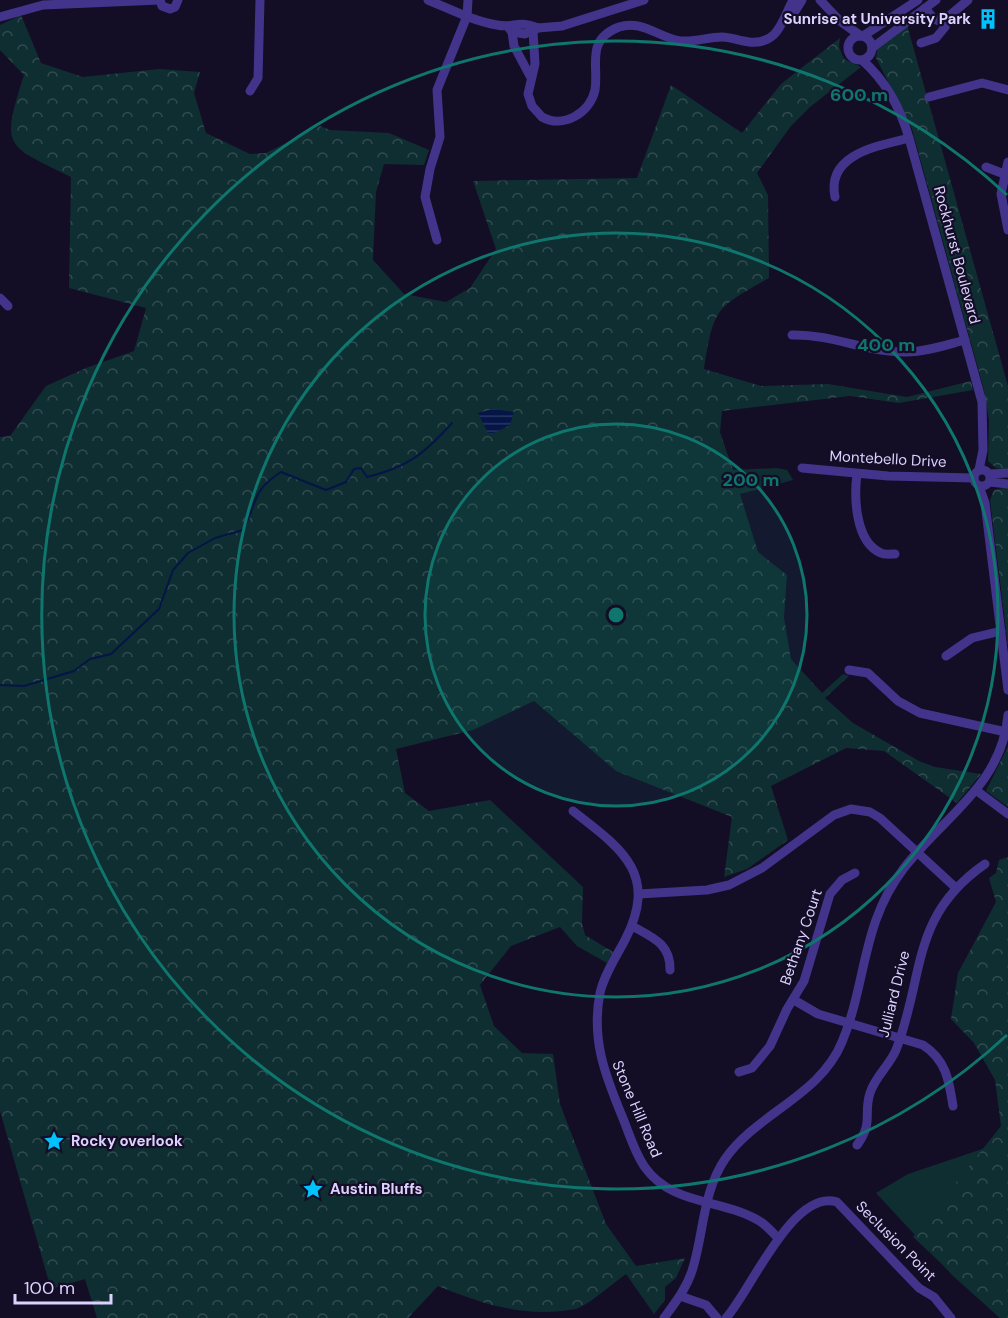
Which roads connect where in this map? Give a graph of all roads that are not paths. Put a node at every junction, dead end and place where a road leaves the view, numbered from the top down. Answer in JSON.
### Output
{"nodes":[{"id":1,"x":160,"y":0,"type":"edge"},
{"id":2,"x":178,"y":0,"type":"edge"},
{"id":3,"x":260,"y":0,"type":"edge"},
{"id":4,"x":428,"y":0,"type":"edge"},
{"id":5,"x":468,"y":0,"type":"edge"},
{"id":6,"x":644,"y":0,"type":"edge"},
{"id":7,"x":794,"y":0,"type":"edge"},
{"id":8,"x":801,"y":0,"type":"edge"},
{"id":9,"x":820,"y":0,"type":"edge"},
{"id":10,"x":918,"y":0,"type":"edge"},
{"id":11,"x":936,"y":0,"type":"edge"},
{"id":12,"x":968,"y":0,"type":"edge"},
{"id":13,"x":80,"y":2,"type":"edge"},
{"id":14,"x":925,"y":8,"type":"junction"},
{"id":15,"x":467,"y":16,"type":"junction"},
{"id":16,"x":0,"y":17,"type":"edge"},
{"id":17,"x":788,"y":18,"type":"junction"},
{"id":18,"x":840,"y":21,"type":"junction"},
{"id":19,"x":942,"y":22,"type":"junction"},
{"id":20,"x":535,"y":29,"type":"junction"},
{"id":21,"x":510,"y":30,"type":"junction"},
{"id":22,"x":862,"y":36,"type":"junction"},
{"id":23,"x":921,"y":43,"type":"dead end"},
{"id":24,"x":848,"y":46,"type":"junction"},
{"id":25,"x":872,"y":50,"type":"junction"},
{"id":26,"x":862,"y":60,"type":"junction"},
{"id":27,"x":879,"y":75,"type":"junction"},
{"id":28,"x":530,"y":76,"type":"junction"},
{"id":29,"x":1008,"y":90,"type":"edge"},
{"id":30,"x":250,"y":91,"type":"dead end"},
{"id":31,"x":928,"y":97,"type":"dead end"},
{"id":32,"x":909,"y":138,"type":"junction"},
{"id":33,"x":1008,"y":162,"type":"edge"},
{"id":34,"x":986,"y":167,"type":"dead end"},
{"id":35,"x":1004,"y":174,"type":"junction"},
{"id":36,"x":835,"y":197,"type":"dead end"},
{"id":37,"x":1008,"y":230,"type":"edge"},
{"id":38,"x":437,"y":240,"type":"dead end"},
{"id":39,"x":0,"y":298,"type":"edge"},
{"id":40,"x":8,"y":306,"type":"dead end"},
{"id":41,"x":792,"y":335,"type":"dead end"},
{"id":42,"x":965,"y":340,"type":"junction"},
{"id":43,"x":802,"y":468,"type":"dead end"},
{"id":44,"x":1008,"y":473,"type":"edge"},
{"id":45,"x":856,"y":474,"type":"junction"},
{"id":46,"x":984,"y":478,"type":"junction"},
{"id":47,"x":1008,"y":484,"type":"edge"},
{"id":48,"x":895,"y":554,"type":"dead end"},
{"id":49,"x":1000,"y":630,"type":"junction"},
{"id":50,"x":946,"y":656,"type":"dead end"},
{"id":51,"x":849,"y":669,"type":"dead end"},
{"id":52,"x":1008,"y":690,"type":"edge"},
{"id":53,"x":1008,"y":714,"type":"edge"},
{"id":54,"x":1006,"y":732,"type":"junction"},
{"id":55,"x":977,"y":792,"type":"junction"},
{"id":56,"x":573,"y":811,"type":"dead end"},
{"id":57,"x":1008,"y":814,"type":"edge"},
{"id":58,"x":917,"y":852,"type":"junction"},
{"id":59,"x":985,"y":864,"type":"dead end"},
{"id":60,"x":855,"y":873,"type":"dead end"},
{"id":61,"x":956,"y":888,"type":"junction"},
{"id":62,"x":639,"y":894,"type":"junction"},
{"id":63,"x":632,"y":926,"type":"junction"},
{"id":64,"x":670,"y":970,"type":"dead end"},
{"id":65,"x":794,"y":1000,"type":"junction"},
{"id":66,"x":849,"y":1023,"type":"junction"},
{"id":67,"x":899,"y":1037,"type":"junction"},
{"id":68,"x":739,"y":1072,"type":"dead end"},
{"id":69,"x":952,"y":1106,"type":"dead end"},
{"id":70,"x":857,"y":1145,"type":"dead end"},
{"id":71,"x":706,"y":1203,"type":"junction"},
{"id":72,"x":777,"y":1237,"type":"junction"},
{"id":73,"x":680,"y":1296,"type":"junction"},
{"id":74,"x":664,"y":1318,"type":"edge"},
{"id":75,"x":717,"y":1318,"type":"edge"},
{"id":76,"x":726,"y":1318,"type":"edge"},
{"id":77,"x":951,"y":1318,"type":"edge"}],
"edges":[{"from":1,"to":2,"type":"street"},
{"from":1,"to":13,"type":"street"},
{"from":3,"to":30,"type":"street"},
{"from":4,"to":15,"type":"street"},
{"from":5,"to":15,"type":"street"},
{"from":6,"to":20,"type":"street"},
{"from":7,"to":17,"type":"street"},
{"from":8,"to":17,"type":"street"},
{"from":9,"to":18,"type":"street"},
{"from":10,"to":22,"type":"street"},
{"from":11,"to":14,"type":"street"},
{"from":12,"to":19,"type":"street"},
{"from":13,"to":16,"type":"street"},
{"from":14,"to":19,"type":"street"},
{"from":14,"to":25,"type":"street"},
{"from":15,"to":21,"type":"street"},
{"from":15,"to":38,"type":"street"},
{"from":17,"to":28,"type":"street"},
{"from":18,"to":22,"type":"street"},
{"from":18,"to":24,"type":"street"},
{"from":19,"to":23,"type":"street"},
{"from":20,"to":21,"type":"street"},
{"from":20,"to":28,"type":"street"},
{"from":21,"to":28,"type":"street"},
{"from":22,"to":24,"type":"street"},
{"from":22,"to":25,"type":"street"},
{"from":24,"to":26,"type":"street"},
{"from":25,"to":26,"type":"street"},
{"from":25,"to":27,"type":"street","name":"Rockhurst Boulevard"},
{"from":26,"to":27,"type":"street","name":"Rockhurst Boulevard"},
{"from":27,"to":32,"type":"street","name":"Rockhurst Boulevard"},
{"from":29,"to":31,"type":"street"},
{"from":32,"to":36,"type":"street"},
{"from":32,"to":42,"type":"street","name":"Rockhurst Boulevard"},
{"from":33,"to":35,"type":"street"},
{"from":34,"to":35,"type":"street"},
{"from":35,"to":37,"type":"street"},
{"from":39,"to":40,"type":"street"},
{"from":41,"to":42,"type":"street"},
{"from":42,"to":46,"type":"street","name":"Rockhurst Boulevard"},
{"from":43,"to":45,"type":"street","name":"Montebello Drive"},
{"from":44,"to":46,"type":"street","name":"Montebello Drive"},
{"from":45,"to":46,"type":"street","name":"Montebello Drive"},
{"from":45,"to":48,"type":"street"},
{"from":46,"to":47,"type":"street","name":"Montebello Drive"},
{"from":46,"to":49,"type":"street","name":"Rockhurst Boulevard"},
{"from":49,"to":50,"type":"street"},
{"from":49,"to":52,"type":"street","name":"Rockhurst Boulevard"},
{"from":51,"to":54,"type":"street"},
{"from":53,"to":54,"type":"street"},
{"from":54,"to":55,"type":"street"},
{"from":55,"to":57,"type":"street"},
{"from":55,"to":58,"type":"street"},
{"from":56,"to":62,"type":"street","name":"Stone Hill Road"},
{"from":58,"to":61,"type":"street"},
{"from":58,"to":62,"type":"street"},
{"from":58,"to":66,"type":"street"},
{"from":59,"to":61,"type":"street","name":"Julliard Drive"},
{"from":60,"to":65,"type":"street","name":"Bethany Court"},
{"from":61,"to":67,"type":"street","name":"Julliard Drive"},
{"from":62,"to":63,"type":"street","name":"Stone Hill Road"},
{"from":63,"to":64,"type":"street"},
{"from":63,"to":71,"type":"street","name":"Stone Hill Road"},
{"from":65,"to":66,"type":"street"},
{"from":65,"to":68,"type":"street","name":"Bethany Court"},
{"from":66,"to":67,"type":"street"},
{"from":66,"to":71,"type":"street"},
{"from":67,"to":69,"type":"street"},
{"from":67,"to":70,"type":"street","name":"Julliard Drive"},
{"from":71,"to":72,"type":"street","name":"Stone Hill Road"},
{"from":71,"to":73,"type":"street"},
{"from":72,"to":76,"type":"street","name":"Seclusion Point"},
{"from":72,"to":77,"type":"street","name":"Seclusion Point"},
{"from":73,"to":74,"type":"street"},
{"from":73,"to":75,"type":"street"}]}
